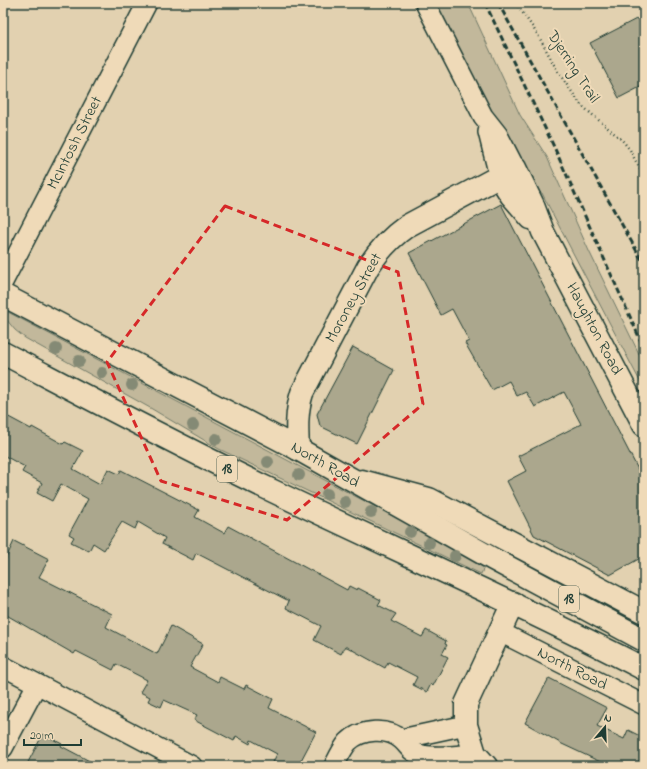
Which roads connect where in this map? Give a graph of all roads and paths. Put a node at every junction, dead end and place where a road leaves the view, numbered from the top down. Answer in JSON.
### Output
{"nodes":[{"id":1,"x":147,"y":3,"type":"edge"},
{"id":2,"x":425,"y":3,"type":"edge"},
{"id":3,"x":516,"y":3,"type":"edge"},
{"id":4,"x":507,"y":172,"type":"junction"},
{"id":5,"x":644,"y":177,"type":"edge"},
{"id":6,"x":3,"y":282,"type":"edge"},
{"id":7,"x":3,"y":295,"type":"edge"},
{"id":8,"x":3,"y":353,"type":"edge"},
{"id":9,"x":644,"y":425,"type":"edge"},
{"id":10,"x":298,"y":449,"type":"junction"},
{"id":11,"x":346,"y":477,"type":"junction"},
{"id":12,"x":514,"y":603,"type":"junction"},
{"id":13,"x":644,"y":612,"type":"edge"},
{"id":14,"x":500,"y":632,"type":"junction"},
{"id":15,"x":644,"y":640,"type":"edge"},
{"id":16,"x":3,"y":666,"type":"edge"},
{"id":17,"x":644,"y":669,"type":"edge"},
{"id":18,"x":37,"y":684,"type":"junction"},
{"id":19,"x":644,"y":705,"type":"edge"},
{"id":20,"x":466,"y":725,"type":"junction"},
{"id":21,"x":401,"y":739,"type":"junction"},
{"id":22,"x":3,"y":748,"type":"edge"},
{"id":23,"x":481,"y":760,"type":"edge"},
{"id":24,"x":192,"y":766,"type":"edge"},
{"id":25,"x":334,"y":766,"type":"edge"}],
"edges":[{"from":1,"to":6,"type":"street","name":"McIntosh Street"},
{"from":2,"to":4,"type":"street","name":"Haughton Road"},
{"from":3,"to":5,"type":"path","name":"Djerring Trail"},
{"from":4,"to":9,"type":"main road","name":"Haughton Road"},
{"from":4,"to":10,"type":"main road","name":"Moroney Street"},
{"from":7,"to":10,"type":"main road","name":"North Road","number":"18"},
{"from":8,"to":12,"type":"main road","name":"North Road","number":"18"},
{"from":10,"to":11,"type":"main road","name":"North Road","number":"18"},
{"from":11,"to":13,"type":"main road"},
{"from":11,"to":15,"type":"main road","name":"North Road","number":"18"},
{"from":12,"to":14,"type":"main road"},
{"from":12,"to":17,"type":"main road","name":"North Road","number":"18"},
{"from":14,"to":19,"type":"street","name":"North Road"},
{"from":14,"to":20,"type":"main road"},
{"from":16,"to":18,"type":"street"},
{"from":18,"to":22,"type":"street"},
{"from":18,"to":24,"type":"street"},
{"from":20,"to":21,"type":"street"},
{"from":20,"to":23,"type":"main road"},
{"from":21,"to":23,"type":"street"},
{"from":21,"to":25,"type":"street"}]}
